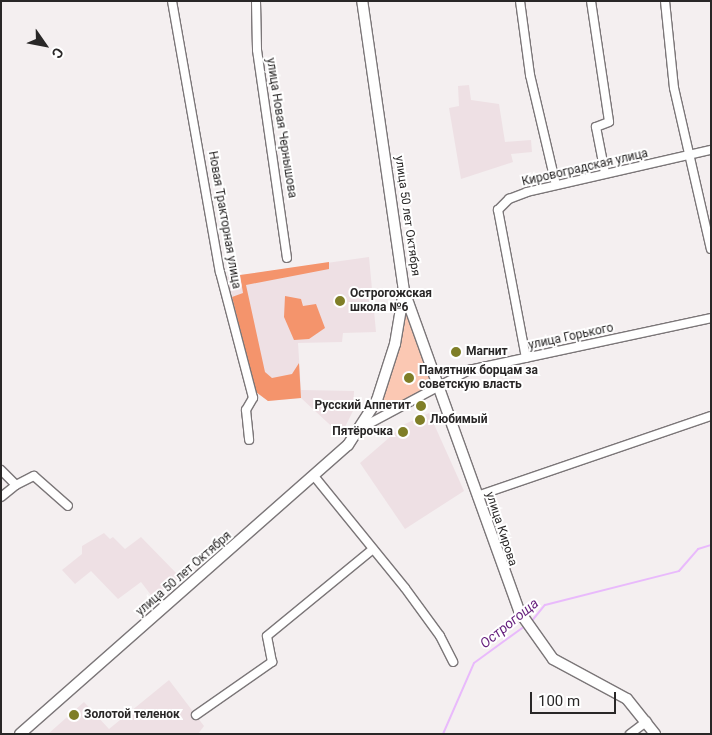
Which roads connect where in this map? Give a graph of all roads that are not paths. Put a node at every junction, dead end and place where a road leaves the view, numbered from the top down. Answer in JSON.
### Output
{"nodes":[{"id":1,"x":172,"y":1,"type":"edge"},
{"id":2,"x":256,"y":1,"type":"edge"},
{"id":3,"x":362,"y":1,"type":"edge"},
{"id":4,"x":520,"y":1,"type":"edge"},
{"id":5,"x":591,"y":1,"type":"edge"},
{"id":6,"x":665,"y":1,"type":"edge"},
{"id":7,"x":711,"y":150,"type":"edge"},
{"id":8,"x":688,"y":156,"type":"junction"},
{"id":9,"x":605,"y":173,"type":"junction"},
{"id":10,"x":556,"y":185,"type":"junction"},
{"id":11,"x":709,"y":235,"type":"edge"},
{"id":12,"x":711,"y":249,"type":"edge"},
{"id":13,"x":287,"y":258,"type":"dead end"},
{"id":14,"x":404,"y":291,"type":"junction"},
{"id":15,"x":711,"y":318,"type":"edge"},
{"id":16,"x":526,"y":358,"type":"junction"},
{"id":17,"x":439,"y":385,"type":"junction"},
{"id":18,"x":711,"y":416,"type":"edge"},
{"id":19,"x":361,"y":428,"type":"junction"},
{"id":20,"x":249,"y":440,"type":"dead end"},
{"id":21,"x":1,"y":470,"type":"edge"},
{"id":22,"x":314,"y":476,"type":"junction"},
{"id":23,"x":16,"y":485,"type":"junction"},
{"id":24,"x":477,"y":496,"type":"junction"},
{"id":25,"x":1,"y":497,"type":"edge"},
{"id":26,"x":68,"y":506,"type":"dead end"},
{"id":27,"x":373,"y":549,"type":"junction"},
{"id":28,"x":454,"y":662,"type":"dead end"},
{"id":29,"x":196,"y":715,"type":"dead end"},
{"id":30,"x":647,"y":721,"type":"junction"},
{"id":31,"x":20,"y":734,"type":"edge"},
{"id":32,"x":630,"y":734,"type":"edge"},
{"id":33,"x":655,"y":734,"type":"edge"}],
"edges":[{"from":1,"to":20,"type":"street","name":"Новая Тракторная улица"},
{"from":2,"to":13,"type":"street","name":"улица Новая Чернышова"},
{"from":3,"to":14,"type":"main road","name":"улица 50 лет Октября"},
{"from":4,"to":10,"type":"street"},
{"from":5,"to":9,"type":"street"},
{"from":6,"to":8,"type":"street"},
{"from":7,"to":8,"type":"street","name":"Кировоградская улица"},
{"from":8,"to":9,"type":"street","name":"Кировоградская улица"},
{"from":8,"to":11,"type":"street"},
{"from":9,"to":10,"type":"street","name":"Кировоградская улица"},
{"from":10,"to":16,"type":"street","name":"Кировоградская улица"},
{"from":11,"to":12,"type":"street"},
{"from":14,"to":17,"type":"main road","name":"улица Кирова"},
{"from":14,"to":19,"type":"main road","name":"улица 50 лет Октября"},
{"from":15,"to":16,"type":"street","name":"улица Горького"},
{"from":16,"to":17,"type":"street","name":"улица Горького"},
{"from":17,"to":19,"type":"street","name":"улица 50 лет Октября"},
{"from":17,"to":24,"type":"main road","name":"улица Кирова"},
{"from":18,"to":24,"type":"street"},
{"from":19,"to":22,"type":"main road","name":"улица 50 лет Октября"},
{"from":21,"to":23,"type":"street"},
{"from":22,"to":27,"type":"street"},
{"from":22,"to":31,"type":"main road","name":"улица 50 лет Октября"},
{"from":23,"to":25,"type":"street"},
{"from":23,"to":26,"type":"street"},
{"from":24,"to":30,"type":"main road","name":"улица Кирова"},
{"from":27,"to":28,"type":"street"},
{"from":27,"to":29,"type":"street"},
{"from":30,"to":32,"type":"street"},
{"from":30,"to":33,"type":"main road","name":"улица Кирова"}]}
